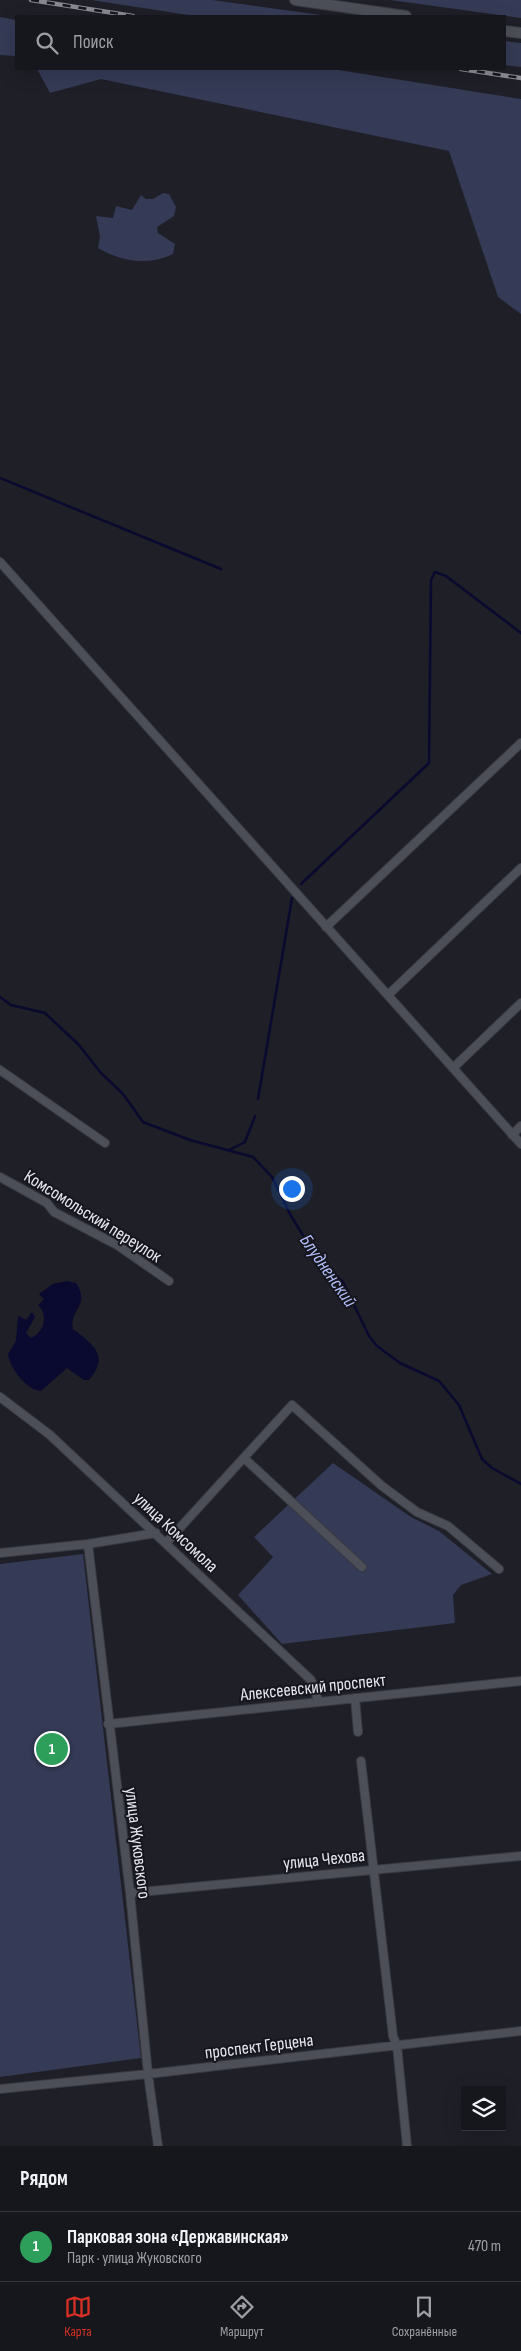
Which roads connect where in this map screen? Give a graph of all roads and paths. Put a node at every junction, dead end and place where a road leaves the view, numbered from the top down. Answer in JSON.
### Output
{"nodes":[{"id":1,"x":295,"y":0,"type":"edge"},
{"id":2,"x":399,"y":15,"type":"edge"},
{"id":3,"x":506,"y":31,"type":"edge"},
{"id":4,"x":521,"y":33,"type":"edge"},
{"id":5,"x":0,"y":562,"type":"edge"},
{"id":6,"x":521,"y":743,"type":"edge"},
{"id":7,"x":521,"y":868,"type":"edge"},
{"id":8,"x":326,"y":927,"type":"junction"},
{"id":9,"x":388,"y":995,"type":"junction"},
{"id":10,"x":521,"y":1003,"type":"edge"},
{"id":11,"x":453,"y":1068,"type":"junction"},
{"id":12,"x":0,"y":1070,"type":"edge"},
{"id":13,"x":521,"y":1126,"type":"edge"},
{"id":14,"x":512,"y":1135,"type":"junction"},
{"id":15,"x":105,"y":1143,"type":"dead end"},
{"id":16,"x":521,"y":1144,"type":"edge"},
{"id":17,"x":0,"y":1177,"type":"edge"},
{"id":18,"x":169,"y":1281,"type":"dead end"},
{"id":19,"x":0,"y":1397,"type":"edge"},
{"id":20,"x":244,"y":1458,"type":"junction"},
{"id":21,"x":156,"y":1533,"type":"junction"},
{"id":22,"x":166,"y":1543,"type":"junction"},
{"id":23,"x":88,"y":1544,"type":"junction"},
{"id":24,"x":0,"y":1553,"type":"edge"},
{"id":25,"x":362,"y":1566,"type":"dead end"},
{"id":26,"x":499,"y":1569,"type":"dead end"},
{"id":27,"x":521,"y":1681,"type":"edge"},
{"id":28,"x":355,"y":1698,"type":"junction"},
{"id":29,"x":318,"y":1700,"type":"junction"},
{"id":30,"x":108,"y":1724,"type":"junction"},
{"id":31,"x":358,"y":1732,"type":"dead end"},
{"id":32,"x":362,"y":1761,"type":"dead end"},
{"id":33,"x":521,"y":1856,"type":"edge"},
{"id":34,"x":374,"y":1869,"type":"junction"},
{"id":35,"x":130,"y":1893,"type":"junction"},
{"id":36,"x":521,"y":2031,"type":"edge"},
{"id":37,"x":397,"y":2046,"type":"junction"},
{"id":38,"x":148,"y":2074,"type":"junction"},
{"id":39,"x":0,"y":2089,"type":"edge"},
{"id":40,"x":158,"y":2146,"type":"edge"},
{"id":41,"x":407,"y":2146,"type":"edge"}],
"edges":[{"from":1,"to":2,"type":"street"},
{"from":3,"to":4,"type":"street"},
{"from":5,"to":8,"type":"street"},
{"from":6,"to":8,"type":"street"},
{"from":7,"to":9,"type":"street"},
{"from":8,"to":9,"type":"street"},
{"from":9,"to":11,"type":"street"},
{"from":10,"to":11,"type":"street"},
{"from":11,"to":14,"type":"street"},
{"from":12,"to":15,"type":"street"},
{"from":13,"to":14,"type":"street"},
{"from":14,"to":16,"type":"street"},
{"from":17,"to":18,"type":"street","name":"Комсомольский переулок"},
{"from":19,"to":21,"type":"street","name":"улица Комсомола"},
{"from":20,"to":22,"type":"street"},
{"from":20,"to":25,"type":"street"},
{"from":20,"to":26,"type":"street"},
{"from":21,"to":22,"type":"street","name":"улица Комсомола"},
{"from":21,"to":23,"type":"street"},
{"from":22,"to":29,"type":"street","name":"улица Комсомола"},
{"from":23,"to":24,"type":"street"},
{"from":23,"to":30,"type":"street","name":"улица Жуковского"},
{"from":27,"to":28,"type":"street","name":"Алексеевский проспект"},
{"from":28,"to":29,"type":"street","name":"Алексеевский проспект"},
{"from":28,"to":31,"type":"street"},
{"from":29,"to":30,"type":"street","name":"Алексеевский проспект"},
{"from":30,"to":35,"type":"street","name":"улица Жуковского"},
{"from":32,"to":34,"type":"street"},
{"from":33,"to":34,"type":"street","name":"улица Чехова"},
{"from":34,"to":35,"type":"street","name":"улица Чехова"},
{"from":34,"to":37,"type":"street"},
{"from":35,"to":38,"type":"street","name":"улица Жуковского"},
{"from":36,"to":37,"type":"street","name":"проспект Герцена"},
{"from":37,"to":38,"type":"street","name":"проспект Герцена"},
{"from":37,"to":41,"type":"street"},
{"from":38,"to":39,"type":"street","name":"проспект Герцена"},
{"from":38,"to":40,"type":"street","name":"улица Жуковского"}]}
